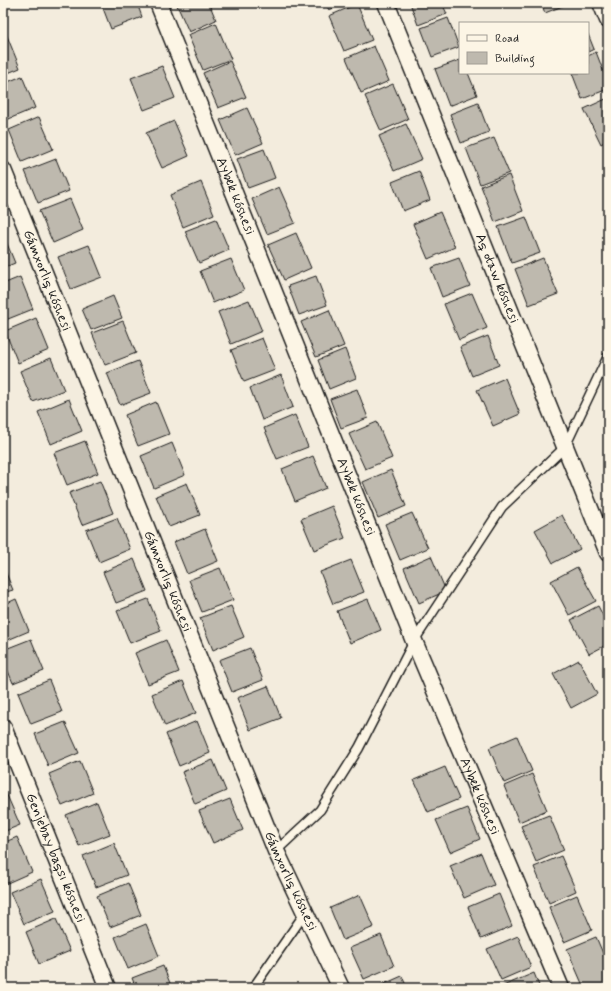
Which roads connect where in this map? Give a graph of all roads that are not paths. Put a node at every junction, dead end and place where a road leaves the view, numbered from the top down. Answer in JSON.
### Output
{"nodes":[{"id":1,"x":158,"y":3,"type":"edge"},
{"id":2,"x":386,"y":3,"type":"edge"},
{"id":3,"x":601,"y":3,"type":"edge"},
{"id":4,"x":608,"y":20,"type":"edge"},
{"id":5,"x":3,"y":170,"type":"edge"},
{"id":6,"x":608,"y":356,"type":"edge"},
{"id":7,"x":565,"y":447,"type":"junction"},
{"id":8,"x":608,"y":553,"type":"edge"},
{"id":9,"x":414,"y":641,"type":"junction"},
{"id":10,"x":3,"y":727,"type":"edge"},
{"id":11,"x":276,"y":851,"type":"junction"},
{"id":12,"x":305,"y":913,"type":"junction"},
{"id":13,"x":108,"y":988,"type":"edge"},
{"id":14,"x":254,"y":988,"type":"edge"},
{"id":15,"x":341,"y":988,"type":"edge"},
{"id":16,"x":562,"y":988,"type":"edge"}],
"edges":[{"from":1,"to":9,"type":"street","name":"Aybek kóshesi"},
{"from":2,"to":7,"type":"street","name":"Aq otaw kóshesi"},
{"from":3,"to":4,"type":"street"},
{"from":5,"to":11,"type":"street","name":"Ǵamxorlıq kóshesi"},
{"from":6,"to":7,"type":"lane"},
{"from":7,"to":8,"type":"street","name":"Aq otaw kóshesi"},
{"from":7,"to":9,"type":"lane"},
{"from":9,"to":11,"type":"lane"},
{"from":9,"to":16,"type":"street","name":"Aybek kóshesi"},
{"from":10,"to":13,"type":"street","name":"Genjebay baqsı kóshesi"},
{"from":11,"to":12,"type":"street","name":"Ǵamxorlıq kóshesi"},
{"from":12,"to":14,"type":"lane"},
{"from":12,"to":15,"type":"street","name":"Ǵamxorlıq kóshesi"}]}
